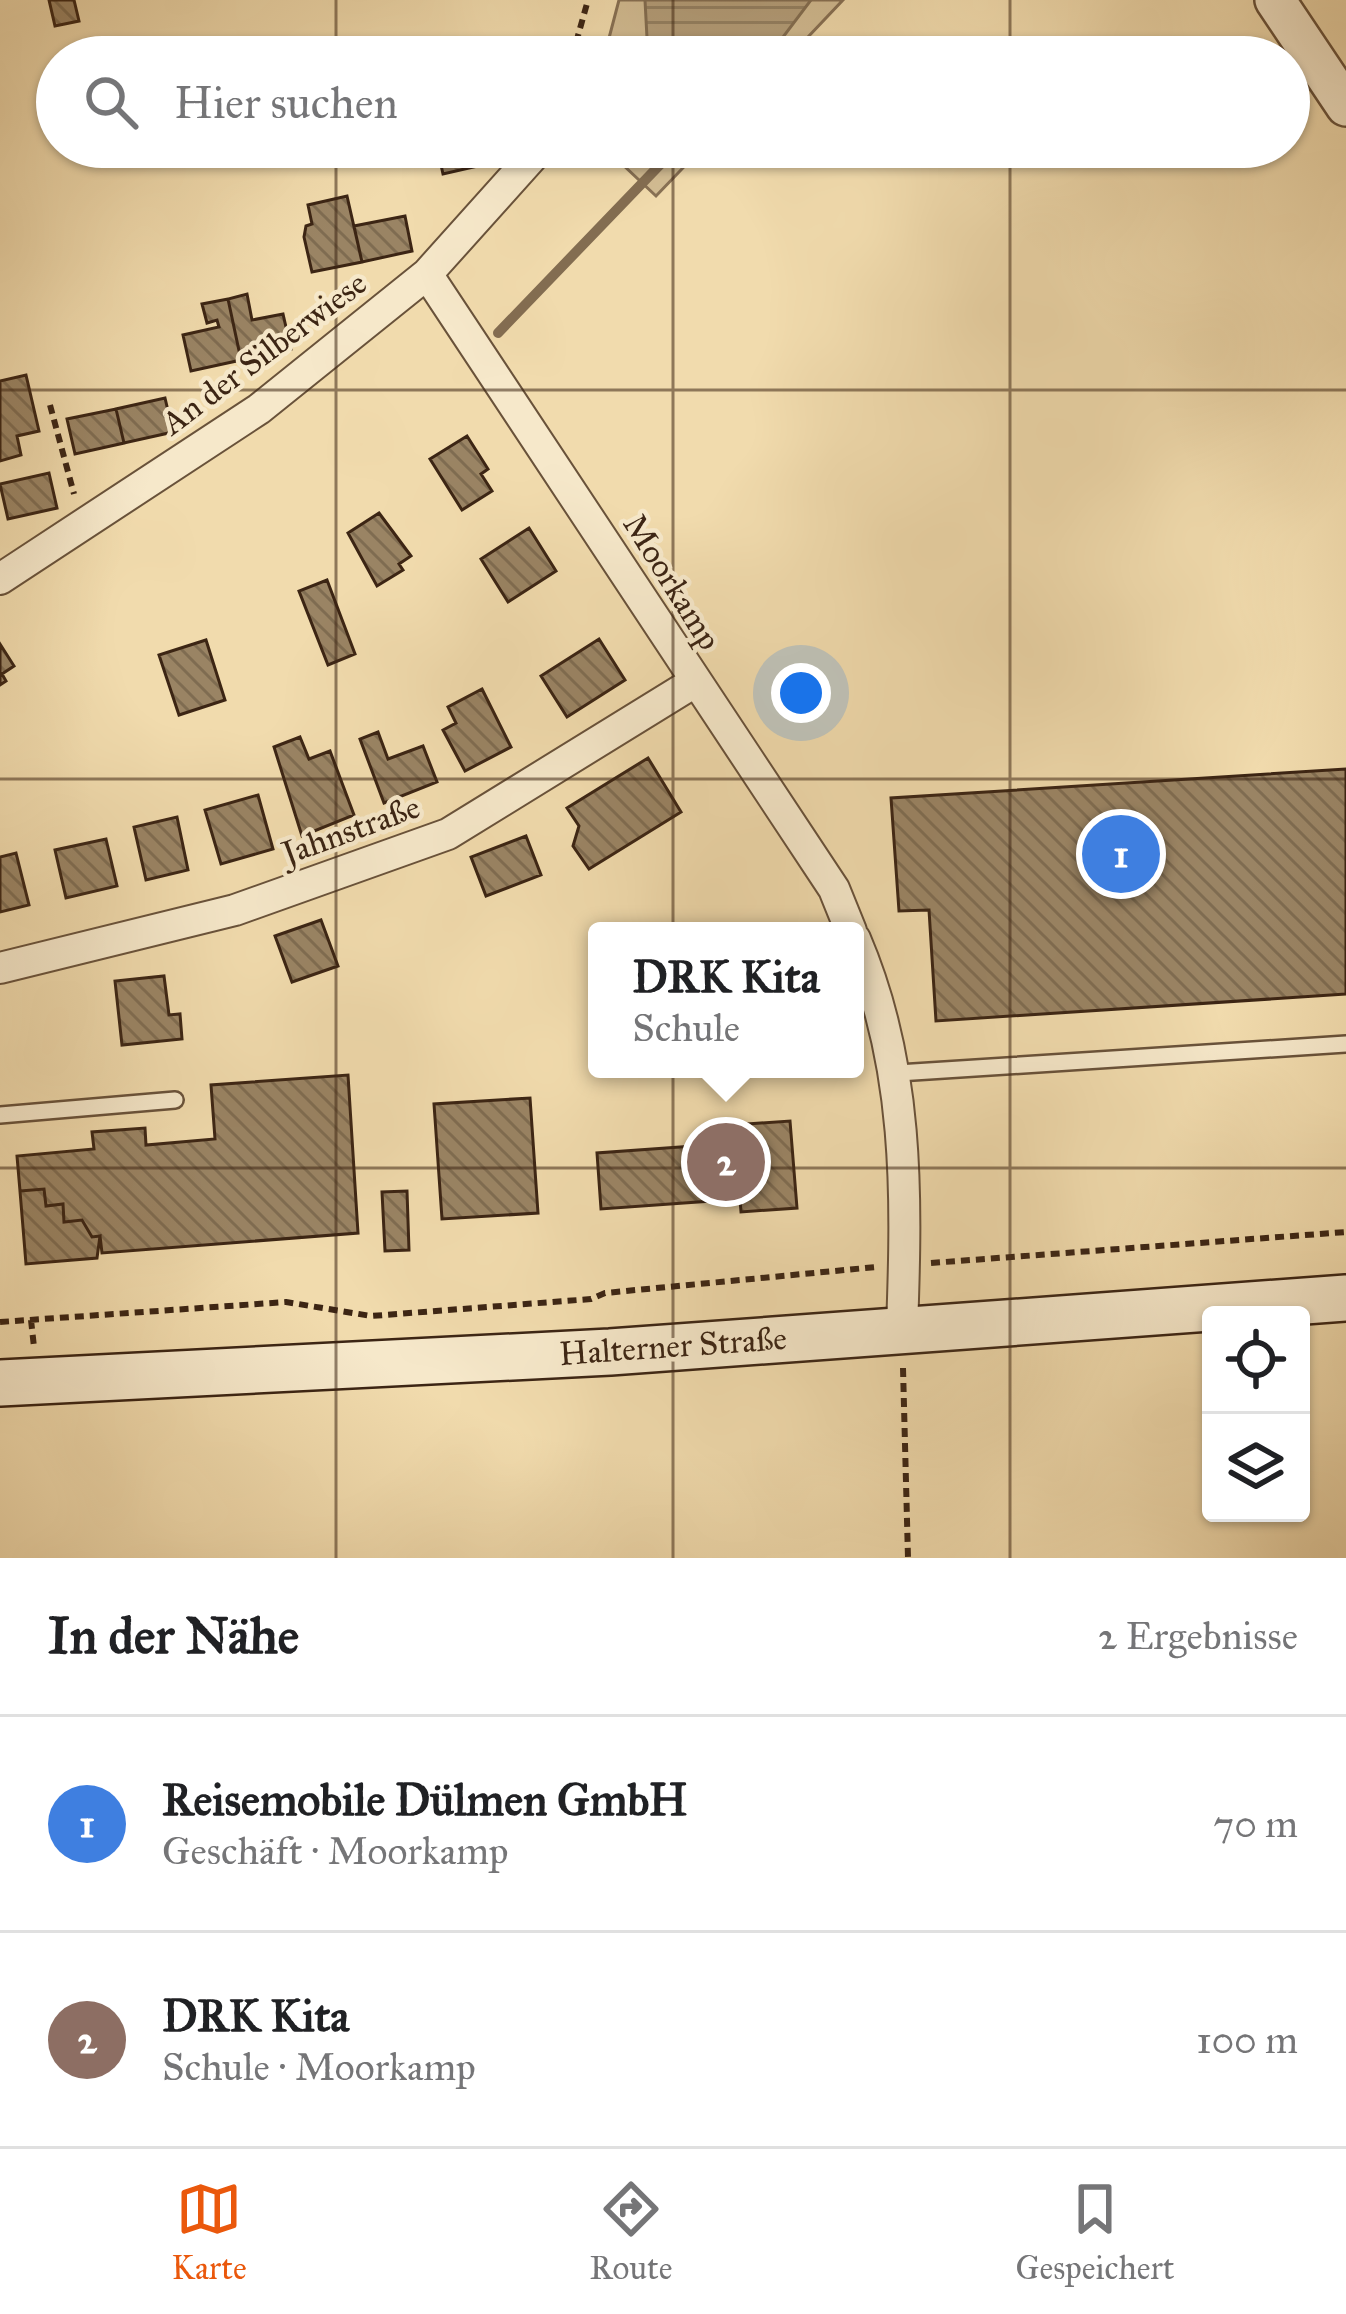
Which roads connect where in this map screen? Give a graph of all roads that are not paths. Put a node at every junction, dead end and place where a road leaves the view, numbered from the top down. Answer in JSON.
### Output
{"nodes":[{"id":1,"x":1275,"y":0,"type":"edge"},
{"id":2,"x":1299,"y":36,"type":"edge"},
{"id":3,"x":1310,"y":52,"type":"edge"},
{"id":4,"x":1346,"y":106,"type":"edge"},
{"id":5,"x":522,"y":168,"type":"edge"},
{"id":6,"x":428,"y":274,"type":"junction"},
{"id":7,"x":0,"y":579,"type":"edge"},
{"id":8,"x":692,"y":682,"type":"junction"},
{"id":9,"x":847,"y":922,"type":"edge"},
{"id":10,"x":864,"y":961,"type":"edge"},
{"id":11,"x":0,"y":968,"type":"edge"},
{"id":12,"x":1346,"y":1044,"type":"edge"},
{"id":13,"x":898,"y":1073,"type":"junction"},
{"id":14,"x":175,"y":1100,"type":"dead end"},
{"id":15,"x":0,"y":1115,"type":"edge"},
{"id":16,"x":1346,"y":1298,"type":"edge"},
{"id":17,"x":902,"y":1328,"type":"junction"},
{"id":18,"x":0,"y":1383,"type":"edge"}],
"edges":[{"from":1,"to":2,"type":"street"},
{"from":3,"to":4,"type":"street"},
{"from":5,"to":6,"type":"street","name":"An der Silberwiese"},
{"from":6,"to":7,"type":"street","name":"An der Silberwiese"},
{"from":6,"to":8,"type":"street","name":"Moorkamp"},
{"from":8,"to":9,"type":"street","name":"Moorkamp"},
{"from":8,"to":11,"type":"street","name":"Jahnstraße"},
{"from":10,"to":13,"type":"street"},
{"from":12,"to":13,"type":"lane"},
{"from":13,"to":17,"type":"street"},
{"from":14,"to":15,"type":"lane"},
{"from":16,"to":17,"type":"main road","name":"Halterner Straße"},
{"from":17,"to":18,"type":"main road","name":"Halterner Straße"}]}
